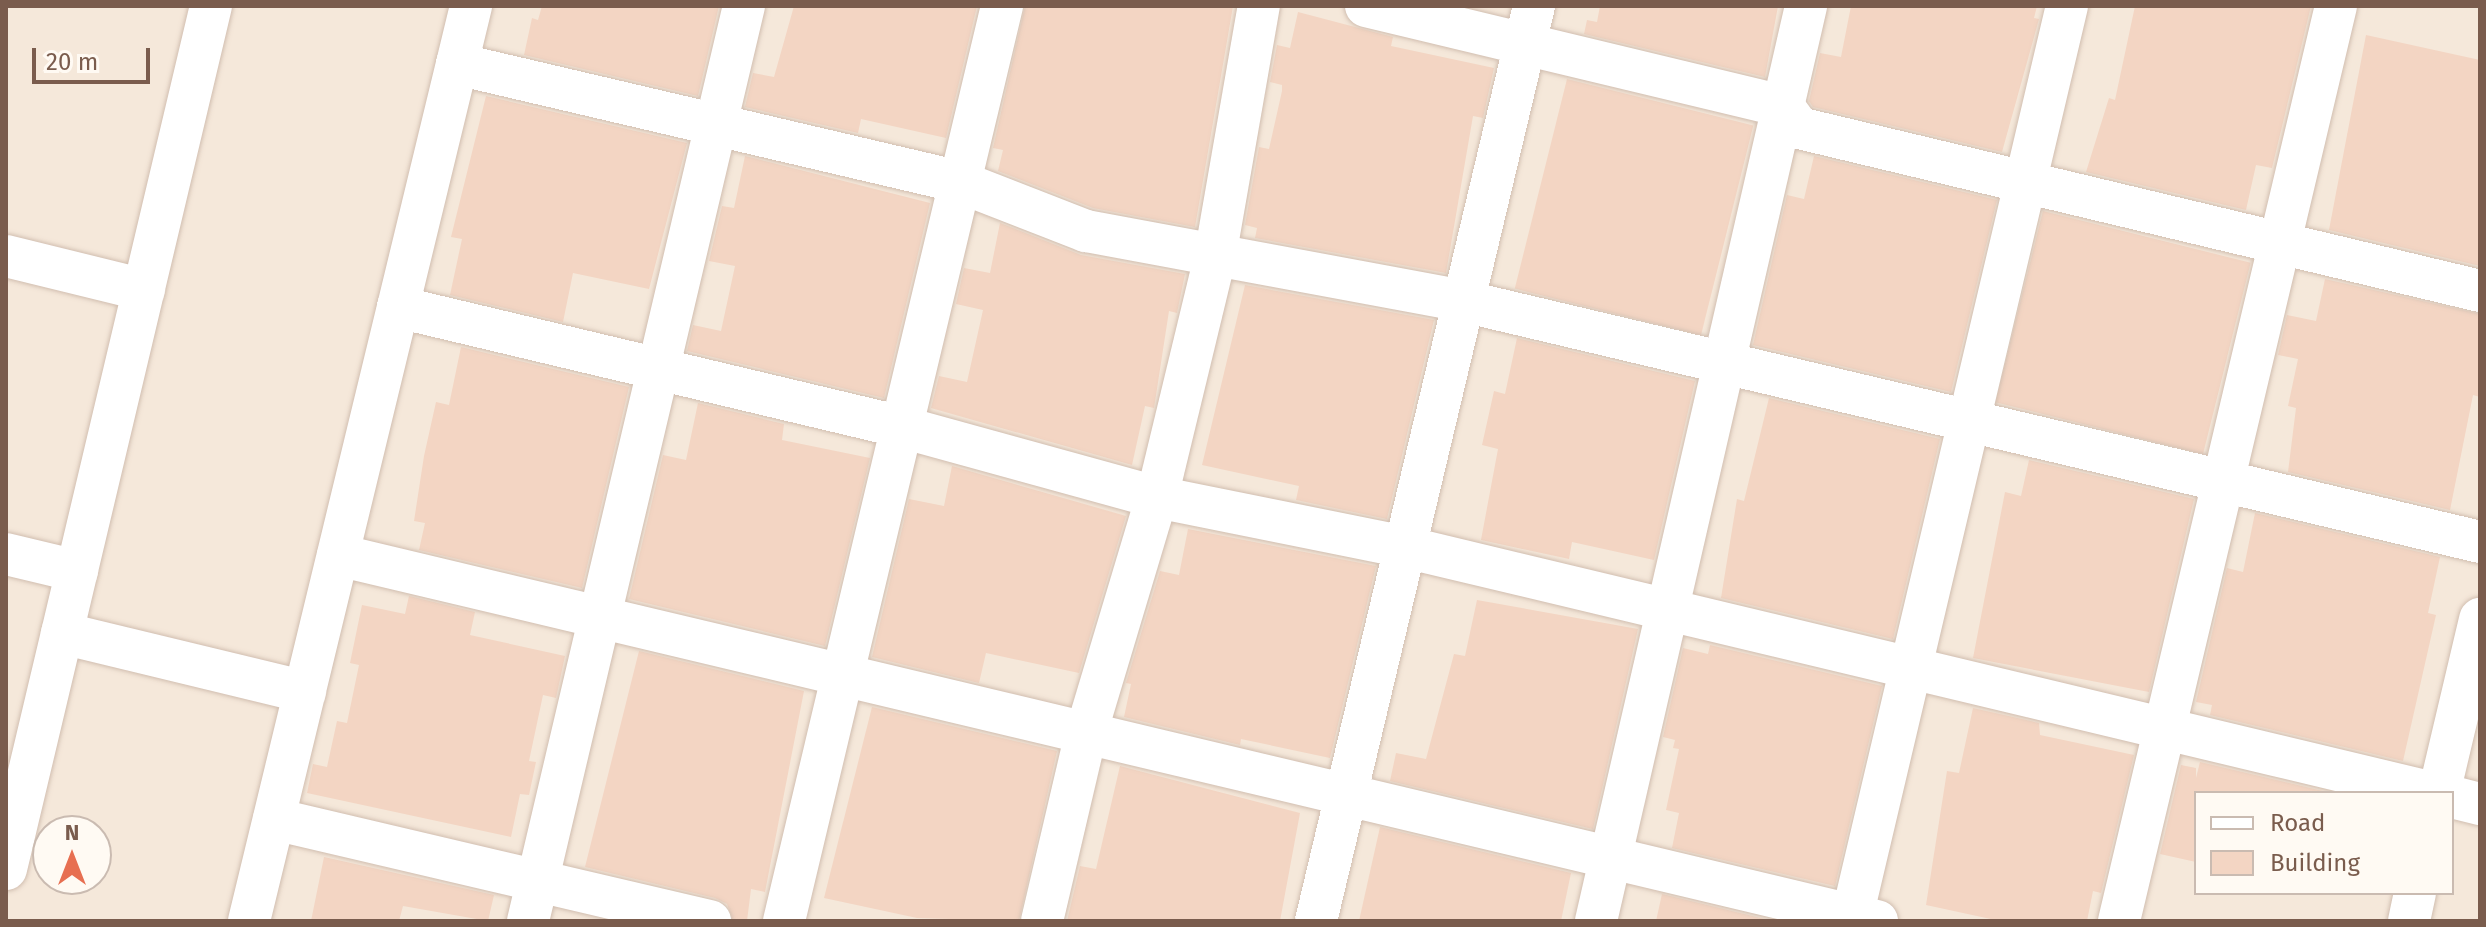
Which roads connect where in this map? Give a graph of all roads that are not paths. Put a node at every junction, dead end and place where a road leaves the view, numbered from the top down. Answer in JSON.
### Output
{"nodes":[{"id":1,"x":211,"y":6,"type":"edge"},
{"id":2,"x":471,"y":6,"type":"edge"},
{"id":3,"x":744,"y":6,"type":"edge"},
{"id":4,"x":1002,"y":6,"type":"edge"},
{"id":5,"x":1259,"y":6,"type":"edge"},
{"id":6,"x":1366,"y":6,"type":"edge"},
{"id":7,"x":1806,"y":6,"type":"edge"},
{"id":8,"x":2067,"y":6,"type":"edge"},
{"id":9,"x":2336,"y":6,"type":"edge"},
{"id":10,"x":1529,"y":25,"type":"edge"},
{"id":11,"x":457,"y":64,"type":"junction"},
{"id":12,"x":1783,"y":106,"type":"junction"},
{"id":13,"x":716,"y":125,"type":"junction"},
{"id":14,"x":960,"y":182,"type":"junction"},
{"id":15,"x":2027,"y":182,"type":"junction"},
{"id":16,"x":2280,"y":246,"type":"junction"},
{"id":17,"x":6,"y":256,"type":"edge"},
{"id":18,"x":1215,"y":257,"type":"junction"},
{"id":19,"x":144,"y":290,"type":"junction"},
{"id":20,"x":2480,"y":291,"type":"edge"},
{"id":21,"x":1463,"y":301,"type":"junction"},
{"id":22,"x":398,"y":307,"type":"junction"},
{"id":23,"x":1724,"y":363,"type":"junction"},
{"id":24,"x":658,"y":369,"type":"junction"},
{"id":25,"x":1968,"y":421,"type":"junction"},
{"id":26,"x":902,"y":427,"type":"junction"},
{"id":27,"x":2223,"y":481,"type":"junction"},
{"id":28,"x":1157,"y":497,"type":"junction"},
{"id":29,"x":2480,"y":542,"type":"edge"},
{"id":30,"x":1405,"y":547,"type":"junction"},
{"id":31,"x":6,"y":554,"type":"edge"},
{"id":32,"x":338,"y":555,"type":"junction"},
{"id":33,"x":77,"y":571,"type":"junction"},
{"id":34,"x":1667,"y":610,"type":"junction"},
{"id":35,"x":600,"y":617,"type":"junction"},
{"id":36,"x":2480,"y":619,"type":"edge"},
{"id":37,"x":62,"y":633,"type":"junction"},
{"id":38,"x":1911,"y":668,"type":"junction"},
{"id":39,"x":843,"y":675,"type":"junction"},
{"id":40,"x":305,"y":692,"type":"junction"},
{"id":41,"x":2165,"y":729,"type":"junction"},
{"id":42,"x":1086,"y":733,"type":"junction"},
{"id":43,"x":2428,"y":791,"type":"edge"},
{"id":44,"x":2437,"y":791,"type":"edge"},
{"id":45,"x":1346,"y":795,"type":"junction"},
{"id":46,"x":2454,"y":798,"type":"edge"},
{"id":47,"x":2480,"y":804,"type":"edge"},
{"id":48,"x":274,"y":819,"type":"junction"},
{"id":49,"x":1611,"y":857,"type":"junction"},
{"id":50,"x":6,"y":869,"type":"edge"},
{"id":51,"x":538,"y":881,"type":"junction"},
{"id":52,"x":2415,"y":895,"type":"edge"},
{"id":53,"x":1860,"y":919,"type":"edge"},
{"id":54,"x":249,"y":921,"type":"edge"},
{"id":55,"x":528,"y":921,"type":"edge"},
{"id":56,"x":710,"y":921,"type":"edge"},
{"id":57,"x":784,"y":921,"type":"edge"},
{"id":58,"x":1042,"y":921,"type":"edge"},
{"id":59,"x":1316,"y":921,"type":"edge"},
{"id":60,"x":1596,"y":921,"type":"edge"},
{"id":61,"x":2119,"y":921,"type":"edge"},
{"id":62,"x":2409,"y":921,"type":"edge"}],
"edges":[{"from":1,"to":19,"type":"street"},
{"from":2,"to":11,"type":"street"},
{"from":3,"to":13,"type":"street"},
{"from":4,"to":14,"type":"street"},
{"from":5,"to":18,"type":"street"},
{"from":6,"to":10,"type":"street"},
{"from":7,"to":12,"type":"street"},
{"from":8,"to":15,"type":"street"},
{"from":9,"to":16,"type":"street"},
{"from":10,"to":12,"type":"street"},
{"from":10,"to":21,"type":"street"},
{"from":11,"to":13,"type":"street"},
{"from":11,"to":22,"type":"street"},
{"from":12,"to":15,"type":"street"},
{"from":12,"to":23,"type":"street"},
{"from":13,"to":14,"type":"street"},
{"from":13,"to":24,"type":"street"},
{"from":14,"to":18,"type":"street"},
{"from":14,"to":26,"type":"street"},
{"from":15,"to":16,"type":"street"},
{"from":15,"to":25,"type":"street"},
{"from":16,"to":20,"type":"street"},
{"from":16,"to":27,"type":"street"},
{"from":17,"to":19,"type":"street"},
{"from":18,"to":21,"type":"street"},
{"from":18,"to":28,"type":"street"},
{"from":19,"to":33,"type":"street"},
{"from":21,"to":23,"type":"street"},
{"from":21,"to":30,"type":"street"},
{"from":22,"to":24,"type":"street"},
{"from":22,"to":32,"type":"street"},
{"from":23,"to":25,"type":"street"},
{"from":23,"to":34,"type":"street"},
{"from":24,"to":26,"type":"street"},
{"from":24,"to":35,"type":"street"},
{"from":25,"to":27,"type":"street"},
{"from":25,"to":38,"type":"street"},
{"from":26,"to":28,"type":"street"},
{"from":26,"to":39,"type":"street"},
{"from":27,"to":29,"type":"street"},
{"from":27,"to":41,"type":"street"},
{"from":28,"to":30,"type":"street"},
{"from":28,"to":42,"type":"street"},
{"from":30,"to":34,"type":"street"},
{"from":30,"to":45,"type":"street"},
{"from":31,"to":33,"type":"street"},
{"from":32,"to":35,"type":"street"},
{"from":32,"to":40,"type":"street"},
{"from":33,"to":37,"type":"street"},
{"from":34,"to":38,"type":"street"},
{"from":34,"to":49,"type":"street"},
{"from":35,"to":39,"type":"street"},
{"from":35,"to":51,"type":"street"},
{"from":36,"to":44,"type":"street"},
{"from":37,"to":40,"type":"street"},
{"from":37,"to":50,"type":"street"},
{"from":38,"to":41,"type":"street"},
{"from":38,"to":53,"type":"street"},
{"from":39,"to":42,"type":"street"},
{"from":39,"to":57,"type":"street"},
{"from":40,"to":48,"type":"street"},
{"from":41,"to":43,"type":"street"},
{"from":41,"to":61,"type":"street"},
{"from":42,"to":45,"type":"street"},
{"from":42,"to":58,"type":"street"},
{"from":45,"to":49,"type":"street"},
{"from":45,"to":59,"type":"street"},
{"from":46,"to":47,"type":"street"},
{"from":48,"to":51,"type":"street"},
{"from":48,"to":54,"type":"street"},
{"from":49,"to":53,"type":"street"},
{"from":49,"to":60,"type":"street"},
{"from":51,"to":55,"type":"street"},
{"from":51,"to":56,"type":"street"},
{"from":52,"to":62,"type":"street"}]}
